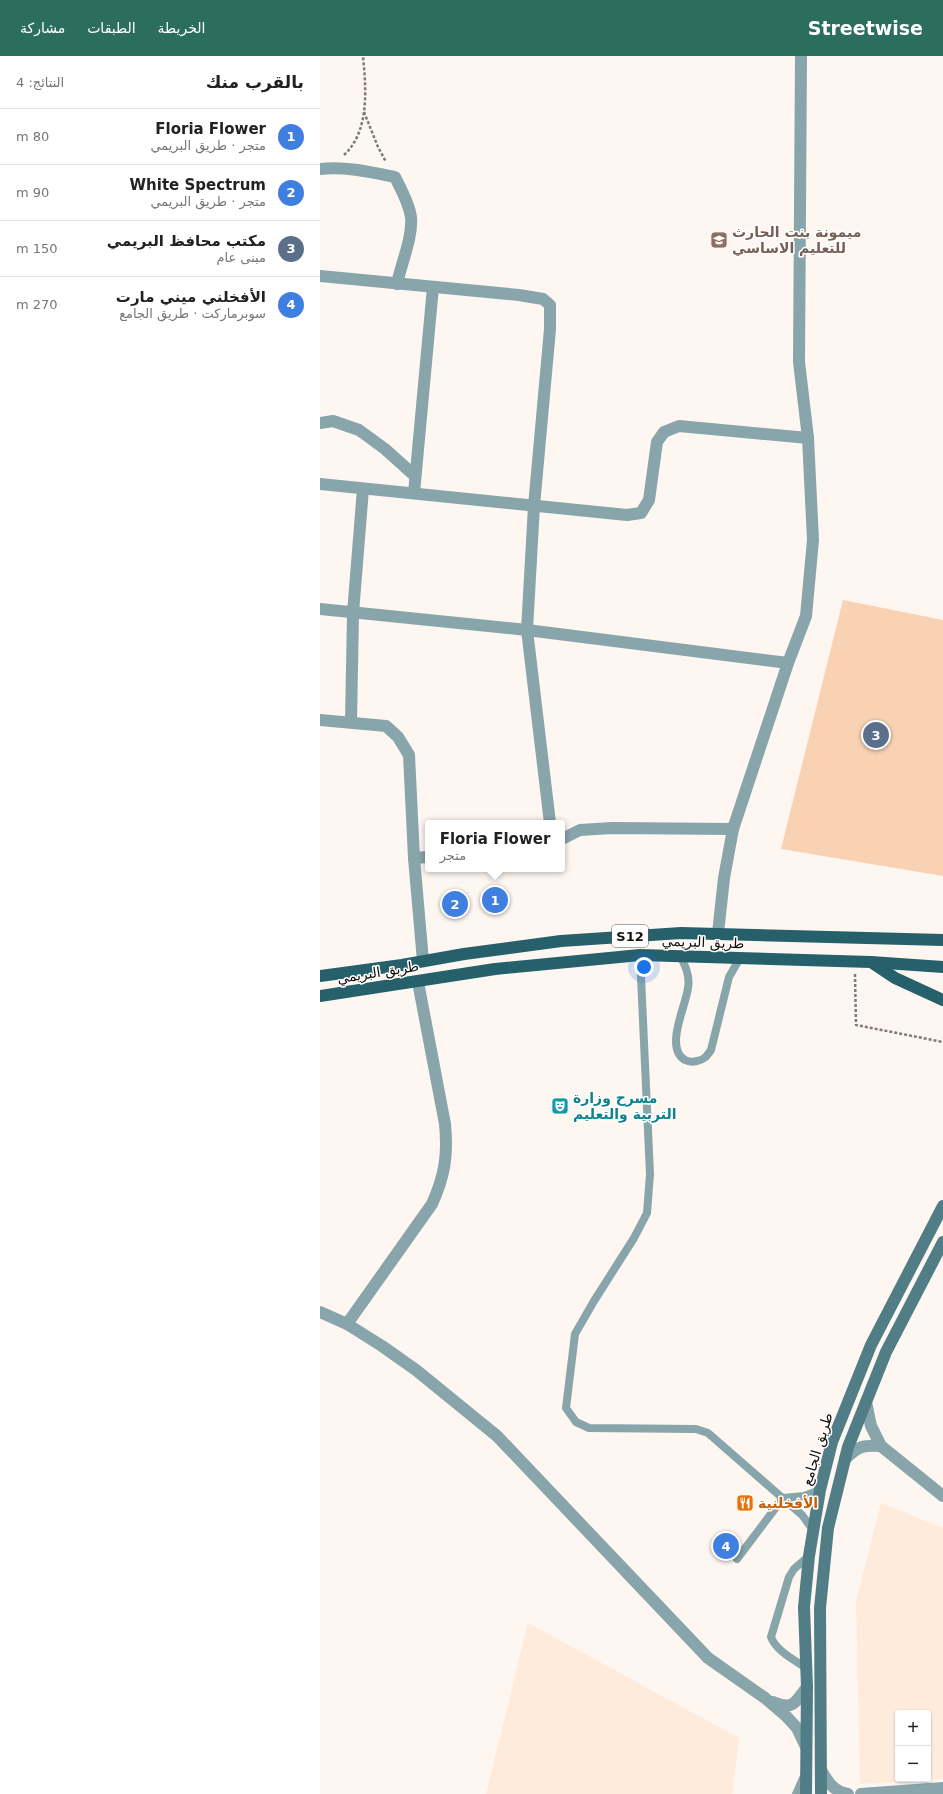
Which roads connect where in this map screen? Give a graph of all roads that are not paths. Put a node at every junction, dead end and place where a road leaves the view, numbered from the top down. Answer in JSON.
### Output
{"nodes":[{"id":1,"x":801,"y":56,"type":"edge"},
{"id":2,"x":325,"y":168,"type":"edge"},
{"id":3,"x":320,"y":276,"type":"edge"},
{"id":4,"x":397,"y":284,"type":"junction"},
{"id":5,"x":433,"y":287,"type":"junction"},
{"id":6,"x":320,"y":423,"type":"edge"},
{"id":7,"x":808,"y":438,"type":"junction"},
{"id":8,"x":415,"y":476,"type":"junction"},
{"id":9,"x":320,"y":484,"type":"edge"},
{"id":10,"x":363,"y":489,"type":"junction"},
{"id":11,"x":414,"y":493,"type":"junction"},
{"id":12,"x":534,"y":506,"type":"junction"},
{"id":13,"x":320,"y":609,"type":"edge"},
{"id":14,"x":353,"y":613,"type":"junction"},
{"id":15,"x":527,"y":630,"type":"junction"},
{"id":16,"x":788,"y":663,"type":"junction"},
{"id":17,"x":320,"y":720,"type":"edge"},
{"id":18,"x":351,"y":722,"type":"junction"},
{"id":19,"x":550,"y":820,"type":"edge"},
{"id":20,"x":733,"y":829,"type":"junction"},
{"id":21,"x":565,"y":838,"type":"edge"},
{"id":22,"x":425,"y":857,"type":"edge"},
{"id":23,"x":414,"y":858,"type":"junction"},
{"id":24,"x":718,"y":933,"type":"junction"},
{"id":25,"x":943,"y":940,"type":"edge"},
{"id":26,"x":640,"y":955,"type":"junction"},
{"id":27,"x":680,"y":956,"type":"junction"},
{"id":28,"x":740,"y":958,"type":"junction"},
{"id":29,"x":423,"y":961,"type":"junction"},
{"id":30,"x":871,"y":962,"type":"junction"},
{"id":31,"x":943,"y":966,"type":"edge"},
{"id":32,"x":320,"y":976,"type":"edge"},
{"id":33,"x":418,"y":982,"type":"junction"},
{"id":34,"x":320,"y":996,"type":"edge"},
{"id":35,"x":943,"y":1000,"type":"edge"},
{"id":36,"x":943,"y":1206,"type":"edge"},
{"id":37,"x":943,"y":1242,"type":"edge"},
{"id":38,"x":320,"y":1312,"type":"edge"},
{"id":39,"x":347,"y":1324,"type":"junction"},
{"id":40,"x":866,"y":1402,"type":"junction"},
{"id":41,"x":881,"y":1446,"type":"junction"},
{"id":42,"x":844,"y":1459,"type":"junction"},
{"id":43,"x":820,"y":1490,"type":"junction"},
{"id":44,"x":943,"y":1496,"type":"edge"},
{"id":45,"x":783,"y":1498,"type":"junction"},
{"id":46,"x":813,"y":1530,"type":"junction"},
{"id":47,"x":809,"y":1556,"type":"junction"},
{"id":48,"x":737,"y":1559,"type":"dead end"},
{"id":49,"x":806,"y":1668,"type":"junction"},
{"id":50,"x":807,"y":1687,"type":"junction"},
{"id":51,"x":765,"y":1698,"type":"junction"},
{"id":52,"x":806,"y":1747,"type":"junction"},
{"id":53,"x":821,"y":1770,"type":"junction"},
{"id":54,"x":806,"y":1771,"type":"junction"},
{"id":55,"x":943,"y":1788,"type":"edge"},
{"id":56,"x":796,"y":1794,"type":"edge"},
{"id":57,"x":806,"y":1794,"type":"edge"},
{"id":58,"x":821,"y":1794,"type":"edge"},
{"id":59,"x":848,"y":1794,"type":"edge"},
{"id":60,"x":861,"y":1794,"type":"edge"}],
"edges":[{"from":1,"to":7,"type":"street"},
{"from":2,"to":4,"type":"street"},
{"from":3,"to":4,"type":"street"},
{"from":4,"to":5,"type":"street"},
{"from":5,"to":8,"type":"street"},
{"from":5,"to":12,"type":"street"},
{"from":6,"to":8,"type":"street"},
{"from":7,"to":12,"type":"street"},
{"from":7,"to":16,"type":"street"},
{"from":8,"to":11,"type":"street"},
{"from":9,"to":10,"type":"street"},
{"from":10,"to":11,"type":"street"},
{"from":10,"to":14,"type":"street"},
{"from":11,"to":12,"type":"street"},
{"from":12,"to":15,"type":"street"},
{"from":13,"to":14,"type":"street"},
{"from":14,"to":15,"type":"street"},
{"from":14,"to":18,"type":"street"},
{"from":15,"to":16,"type":"street"},
{"from":15,"to":19,"type":"street"},
{"from":16,"to":20,"type":"street"},
{"from":17,"to":18,"type":"street"},
{"from":18,"to":23,"type":"street"},
{"from":20,"to":21,"type":"street"},
{"from":20,"to":24,"type":"street"},
{"from":22,"to":23,"type":"street"},
{"from":23,"to":29,"type":"street"},
{"from":24,"to":25,"type":"main road","name":"طريق البريمي","number":"S12"},
{"from":24,"to":29,"type":"main road","name":"طريق البريمي","number":"S12"},
{"from":26,"to":27,"type":"main road","name":"طريق البريمي","number":"S12"},
{"from":26,"to":33,"type":"main road","name":"طريق البريمي","number":"S12"},
{"from":26,"to":45,"type":"lane"},
{"from":27,"to":28,"type":"main road","name":"طريق البريمي","number":"S12"},
{"from":27,"to":28,"type":"lane"},
{"from":28,"to":30,"type":"main road","name":"طريق البريمي","number":"S12"},
{"from":29,"to":32,"type":"main road","name":"طريق البريمي","number":"S12"},
{"from":30,"to":31,"type":"main road","name":"طريق البريمي","number":"S12"},
{"from":30,"to":35,"type":"main road"},
{"from":33,"to":34,"type":"main road","name":"طريق البريمي","number":"S12"},
{"from":33,"to":39,"type":"street"},
{"from":36,"to":43,"type":"main road","name":"طريق الجامع"},
{"from":37,"to":40,"type":"main road","name":"طريق الجامع"},
{"from":38,"to":39,"type":"street"},
{"from":39,"to":51,"type":"street"},
{"from":40,"to":41,"type":"street"},
{"from":40,"to":42,"type":"main road","name":"طريق الجامع"},
{"from":41,"to":42,"type":"street"},
{"from":41,"to":44,"type":"street"},
{"from":42,"to":53,"type":"main road","name":"طريق الجامع"},
{"from":43,"to":45,"type":"lane"},
{"from":43,"to":46,"type":"main road","name":"طريق الجامع"},
{"from":45,"to":46,"type":"lane"},
{"from":45,"to":48,"type":"lane"},
{"from":46,"to":47,"type":"main road","name":"طريق الجامع"},
{"from":47,"to":49,"type":"main road","name":"طريق الجامع"},
{"from":47,"to":49,"type":"lane"},
{"from":49,"to":50,"type":"main road","name":"طريق الجامع"},
{"from":50,"to":51,"type":"street"},
{"from":50,"to":52,"type":"main road","name":"طريق الجامع"},
{"from":51,"to":52,"type":"street"},
{"from":52,"to":54,"type":"main road","name":"طريق الجامع"},
{"from":53,"to":58,"type":"main road","name":"طريق الجامع"},
{"from":53,"to":59,"type":"street"},
{"from":54,"to":56,"type":"lane"},
{"from":54,"to":57,"type":"main road","name":"طريق الجامع"},
{"from":55,"to":60,"type":"street"}]}
